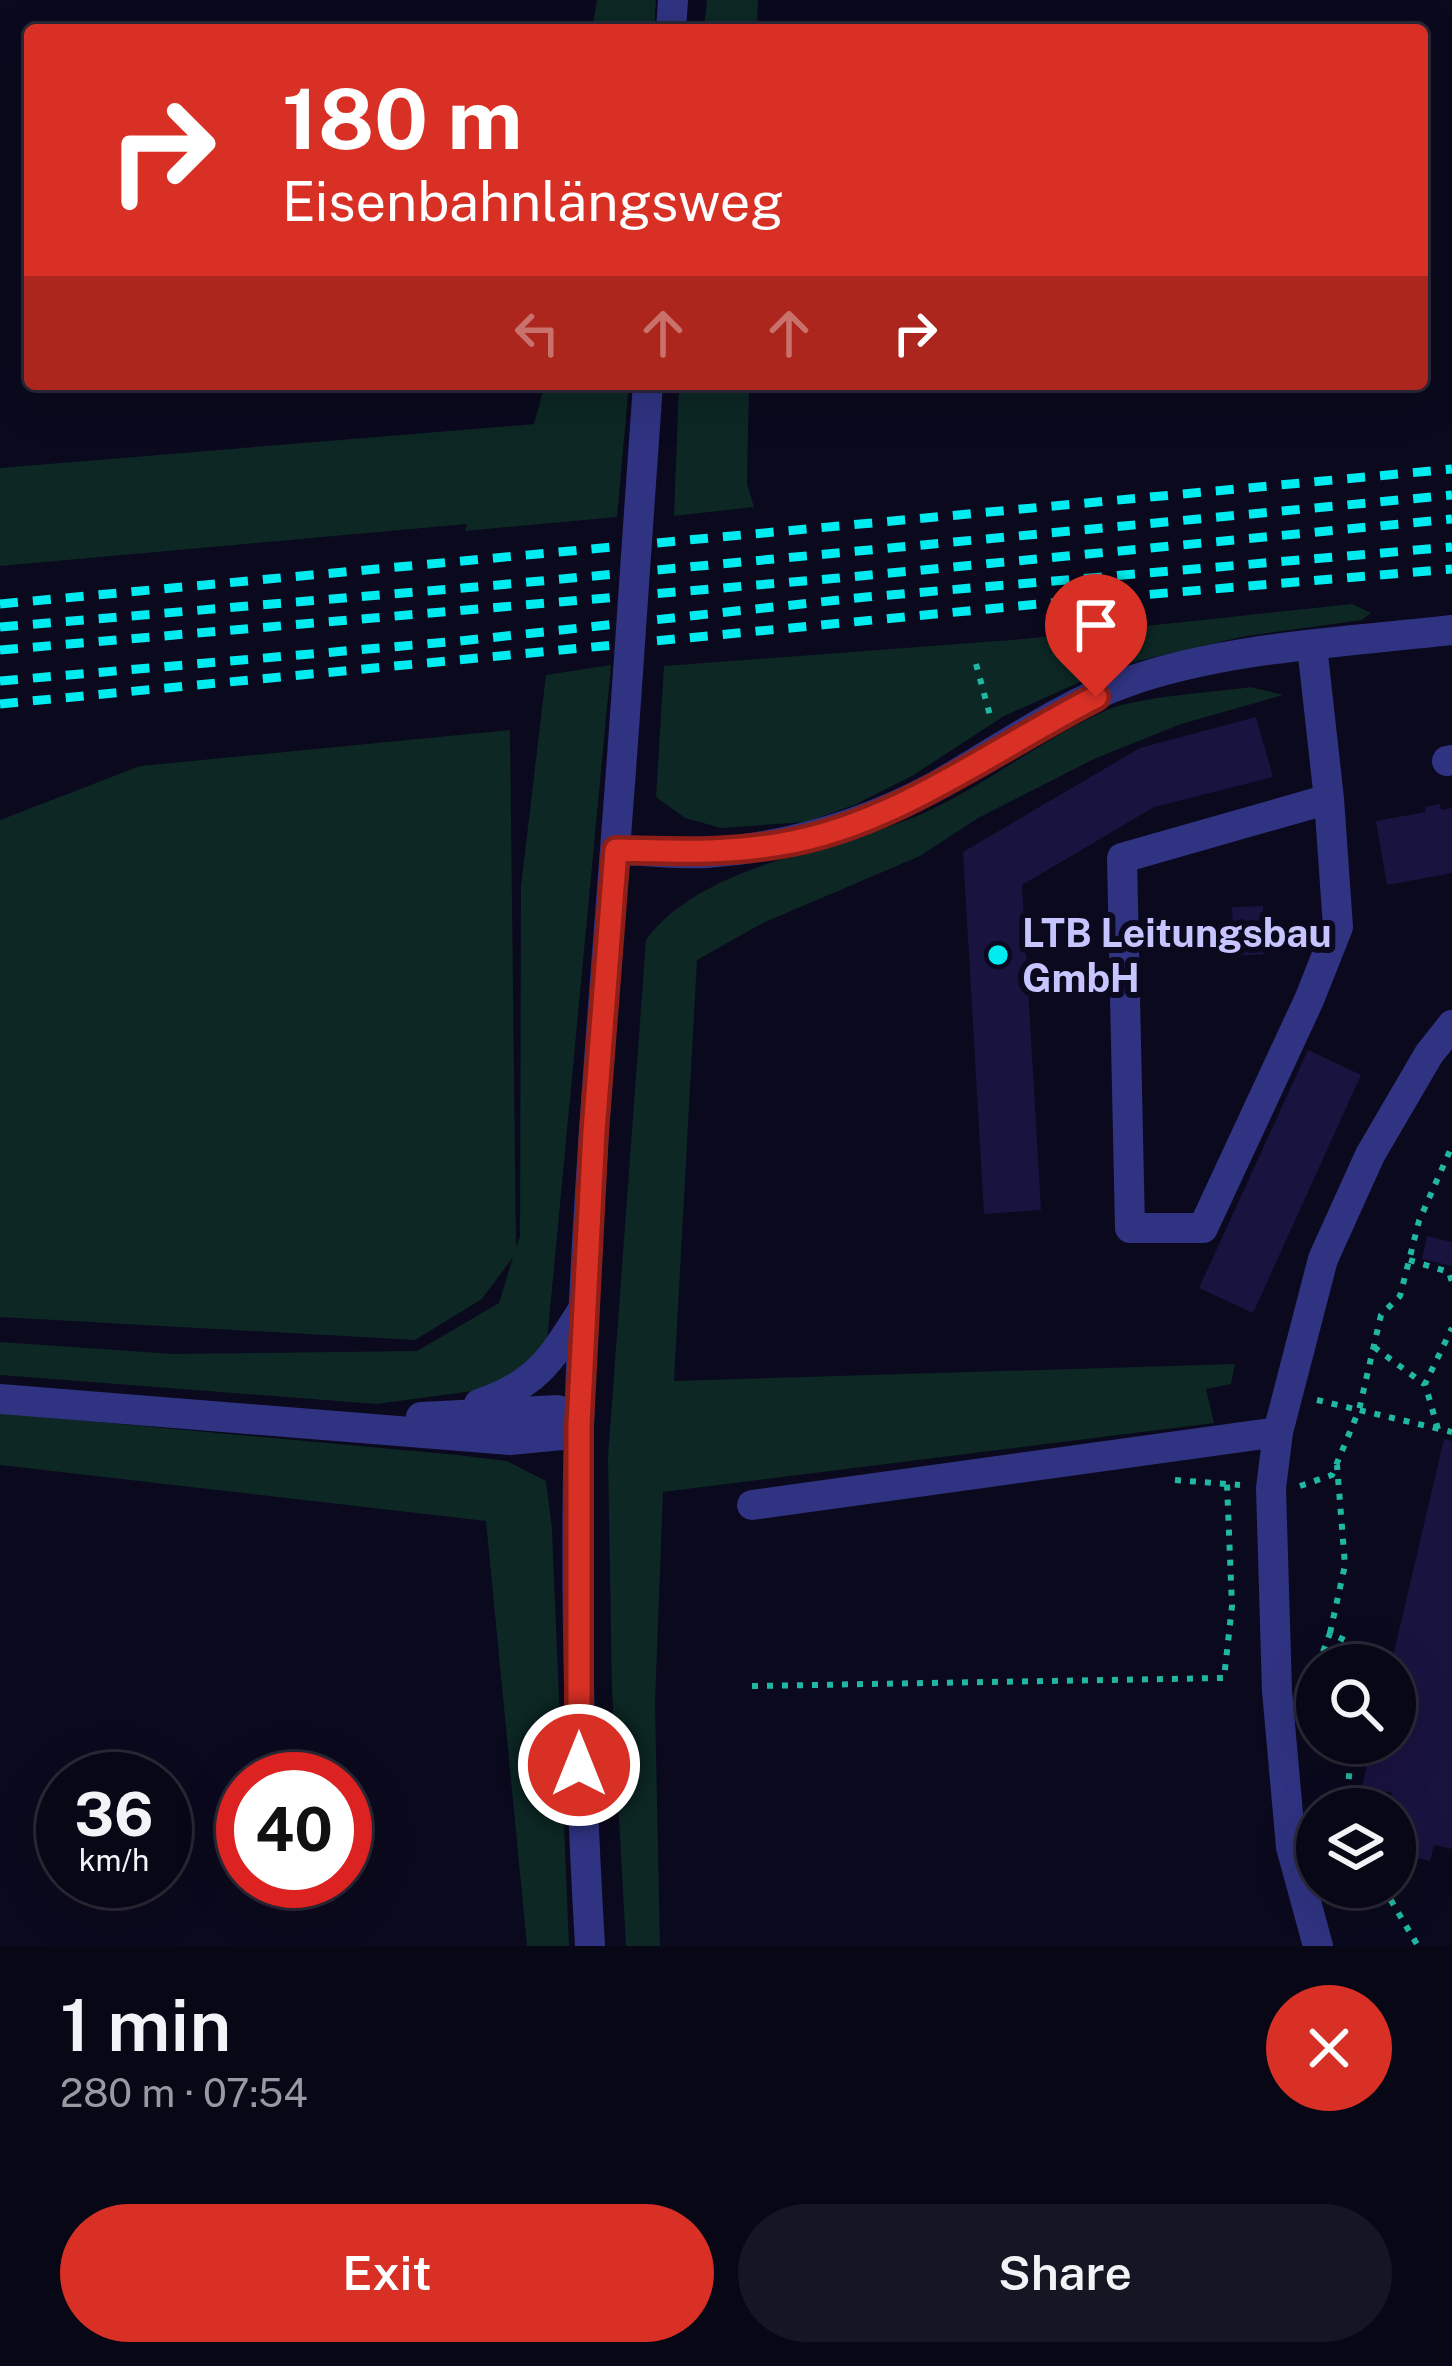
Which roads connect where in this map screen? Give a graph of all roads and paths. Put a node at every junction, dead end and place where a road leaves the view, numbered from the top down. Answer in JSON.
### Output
{"nodes":[{"id":1,"x":648,"y":390,"type":"edge"},
{"id":2,"x":1452,"y":630,"type":"edge"},
{"id":3,"x":1312,"y":646,"type":"junction"},
{"id":4,"x":976,"y":664,"type":"dead end"},
{"id":5,"x":994,"y":729,"type":"dead end"},
{"id":6,"x":1328,"y":799,"type":"junction"},
{"id":7,"x":616,"y":850,"type":"junction"},
{"id":8,"x":1452,"y":1025,"type":"edge"},
{"id":9,"x":1452,"y":1146,"type":"edge"},
{"id":10,"x":1409,"y":1260,"type":"junction"},
{"id":11,"x":1452,"y":1282,"type":"edge"},
{"id":12,"x":584,"y":1308,"type":"junction"},
{"id":13,"x":1452,"y":1328,"type":"edge"},
{"id":14,"x":1374,"y":1347,"type":"junction"},
{"id":15,"x":1425,"y":1384,"type":"junction"},
{"id":16,"x":1287,"y":1393,"type":"junction"},
{"id":17,"x":0,"y":1399,"type":"edge"},
{"id":18,"x":422,"y":1417,"type":"junction"},
{"id":19,"x":579,"y":1425,"type":"junction"},
{"id":20,"x":343,"y":1426,"type":"junction"},
{"id":21,"x":1438,"y":1429,"type":"dead end"},
{"id":22,"x":1278,"y":1432,"type":"junction"},
{"id":23,"x":510,"y":1440,"type":"junction"},
{"id":24,"x":1337,"y":1464,"type":"dead end"},
{"id":25,"x":1227,"y":1484,"type":"dead end"},
{"id":26,"x":578,"y":1487,"type":"junction"},
{"id":27,"x":752,"y":1504,"type":"dead end"},
{"id":28,"x":1330,"y":1633,"type":"junction"},
{"id":29,"x":1326,"y":1644,"type":"edge"},
{"id":30,"x":1352,"y":1644,"type":"edge"},
{"id":31,"x":752,"y":1686,"type":"dead end"},
{"id":32,"x":1395,"y":1908,"type":"edge"},
{"id":33,"x":590,"y":1946,"type":"edge"},
{"id":34,"x":1318,"y":1946,"type":"edge"},
{"id":35,"x":1418,"y":1946,"type":"edge"}],
"edges":[{"from":1,"to":7,"type":"street","bridge":true},
{"from":2,"to":3,"type":"street"},
{"from":3,"to":6,"type":"street"},
{"from":3,"to":7,"type":"street"},
{"from":4,"to":5,"type":"path"},
{"from":6,"to":6,"type":"street"},
{"from":7,"to":12,"type":"street"},
{"from":8,"to":16,"type":"street"},
{"from":9,"to":10,"type":"path"},
{"from":10,"to":11,"type":"path"},
{"from":10,"to":14,"type":"path"},
{"from":12,"to":18,"type":"street"},
{"from":12,"to":19,"type":"street"},
{"from":13,"to":15,"type":"path"},
{"from":14,"to":15,"type":"path"},
{"from":14,"to":16,"type":"path"},
{"from":15,"to":21,"type":"path"},
{"from":16,"to":22,"type":"street"},
{"from":17,"to":20,"type":"street"},
{"from":18,"to":19,"type":"street"},
{"from":18,"to":20,"type":"street"},
{"from":19,"to":23,"type":"street"},
{"from":19,"to":26,"type":"street"},
{"from":20,"to":23,"type":"street"},
{"from":22,"to":27,"type":"street"},
{"from":22,"to":34,"type":"street"},
{"from":23,"to":26,"type":"street"},
{"from":24,"to":28,"type":"path"},
{"from":25,"to":31,"type":"path"},
{"from":26,"to":33,"type":"street"},
{"from":28,"to":29,"type":"path"},
{"from":28,"to":30,"type":"path"},
{"from":32,"to":35,"type":"path"}]}
